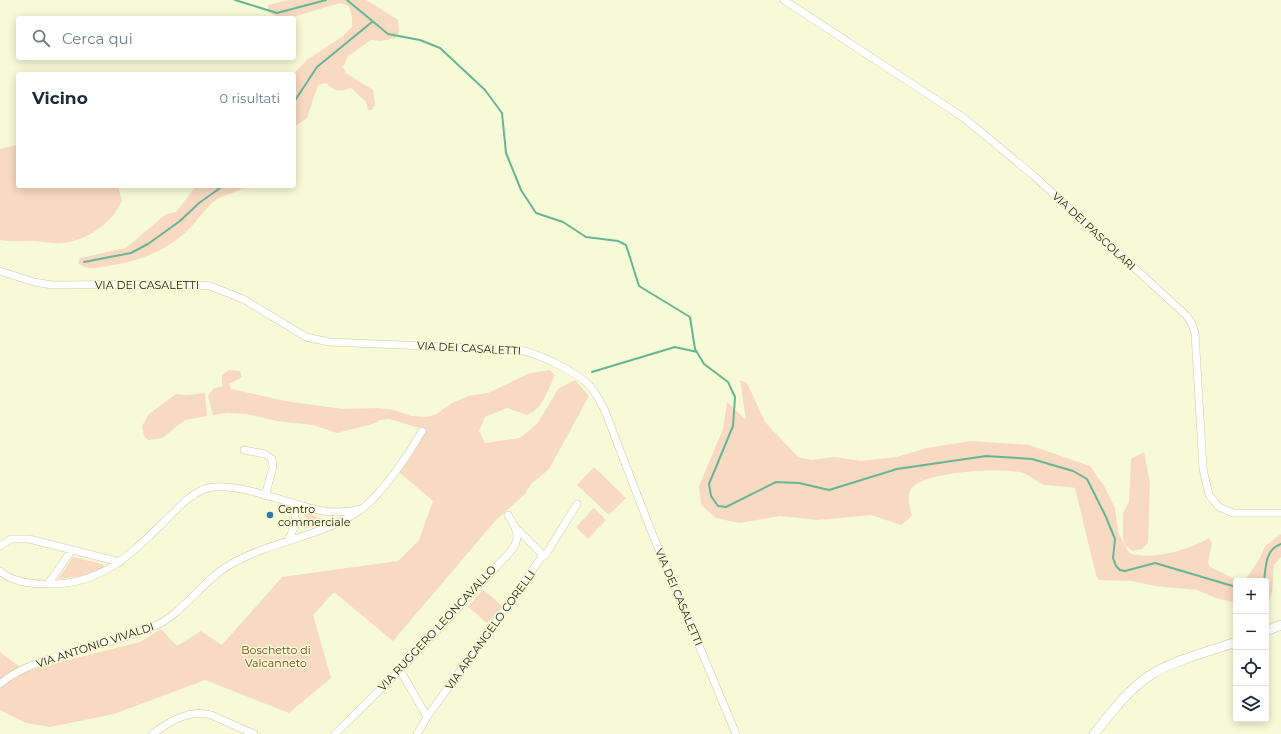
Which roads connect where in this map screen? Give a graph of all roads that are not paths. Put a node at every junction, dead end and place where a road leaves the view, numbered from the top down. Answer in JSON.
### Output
{"nodes":[{"id":1,"x":784,"y":0,"type":"edge"},
{"id":2,"x":0,"y":271,"type":"edge"},
{"id":3,"x":422,"y":431,"type":"dead end"},
{"id":4,"x":244,"y":450,"type":"dead end"},
{"id":5,"x":265,"y":496,"type":"junction"},
{"id":6,"x":294,"y":504,"type":"junction"},
{"id":7,"x":577,"y":504,"type":"dead end"},
{"id":8,"x":362,"y":509,"type":"junction"},
{"id":9,"x":1281,"y":513,"type":"edge"},
{"id":10,"x":508,"y":515,"type":"dead end"},
{"id":11,"x":517,"y":529,"type":"junction"},
{"id":12,"x":288,"y":541,"type":"junction"},
{"id":13,"x":0,"y":546,"type":"edge"},
{"id":14,"x":71,"y":551,"type":"junction"},
{"id":15,"x":542,"y":558,"type":"junction"},
{"id":16,"x":120,"y":562,"type":"junction"},
{"id":17,"x":0,"y":570,"type":"edge"},
{"id":18,"x":48,"y":584,"type":"junction"},
{"id":19,"x":1281,"y":625,"type":"edge"},
{"id":20,"x":1269,"y":630,"type":"edge"},
{"id":21,"x":1233,"y":643,"type":"edge"},
{"id":22,"x":400,"y":670,"type":"junction"},
{"id":23,"x":0,"y":684,"type":"edge"},
{"id":24,"x":427,"y":717,"type":"junction"},
{"id":25,"x":153,"y":734,"type":"edge"},
{"id":26,"x":254,"y":734,"type":"edge"},
{"id":27,"x":336,"y":734,"type":"edge"},
{"id":28,"x":417,"y":734,"type":"edge"},
{"id":29,"x":736,"y":734,"type":"edge"},
{"id":30,"x":1094,"y":734,"type":"edge"}],
"edges":[{"from":1,"to":9,"type":"street","name":"VIA DEI PASCOLARI"},
{"from":2,"to":29,"type":"street","name":"VIA DEI CASALETTI"},
{"from":3,"to":8,"type":"street"},
{"from":4,"to":5,"type":"street"},
{"from":5,"to":6,"type":"street"},
{"from":5,"to":16,"type":"street"},
{"from":6,"to":8,"type":"street"},
{"from":6,"to":12,"type":"street"},
{"from":7,"to":15,"type":"street"},
{"from":8,"to":12,"type":"street","name":"VIA ANTONIO VIVALDI"},
{"from":10,"to":11,"type":"street"},
{"from":11,"to":15,"type":"street","name":"VIA ARCANGELO CORELLI"},
{"from":11,"to":22,"type":"street","name":"VIA RUGGERO LEONCAVALLO"},
{"from":12,"to":23,"type":"street","name":"VIA ANTONIO VIVALDI"},
{"from":13,"to":14,"type":"street"},
{"from":14,"to":16,"type":"street"},
{"from":14,"to":18,"type":"street"},
{"from":15,"to":24,"type":"street","name":"VIA ARCANGELO CORELLI"},
{"from":16,"to":18,"type":"street"},
{"from":17,"to":18,"type":"street"},
{"from":19,"to":20,"type":"main road"},
{"from":21,"to":30,"type":"main road"},
{"from":22,"to":24,"type":"street"},
{"from":22,"to":27,"type":"street","name":"VIA RUGGERO LEONCAVALLO"},
{"from":24,"to":28,"type":"street","name":"VIA ARCANGELO CORELLI"},
{"from":25,"to":26,"type":"street"}]}
